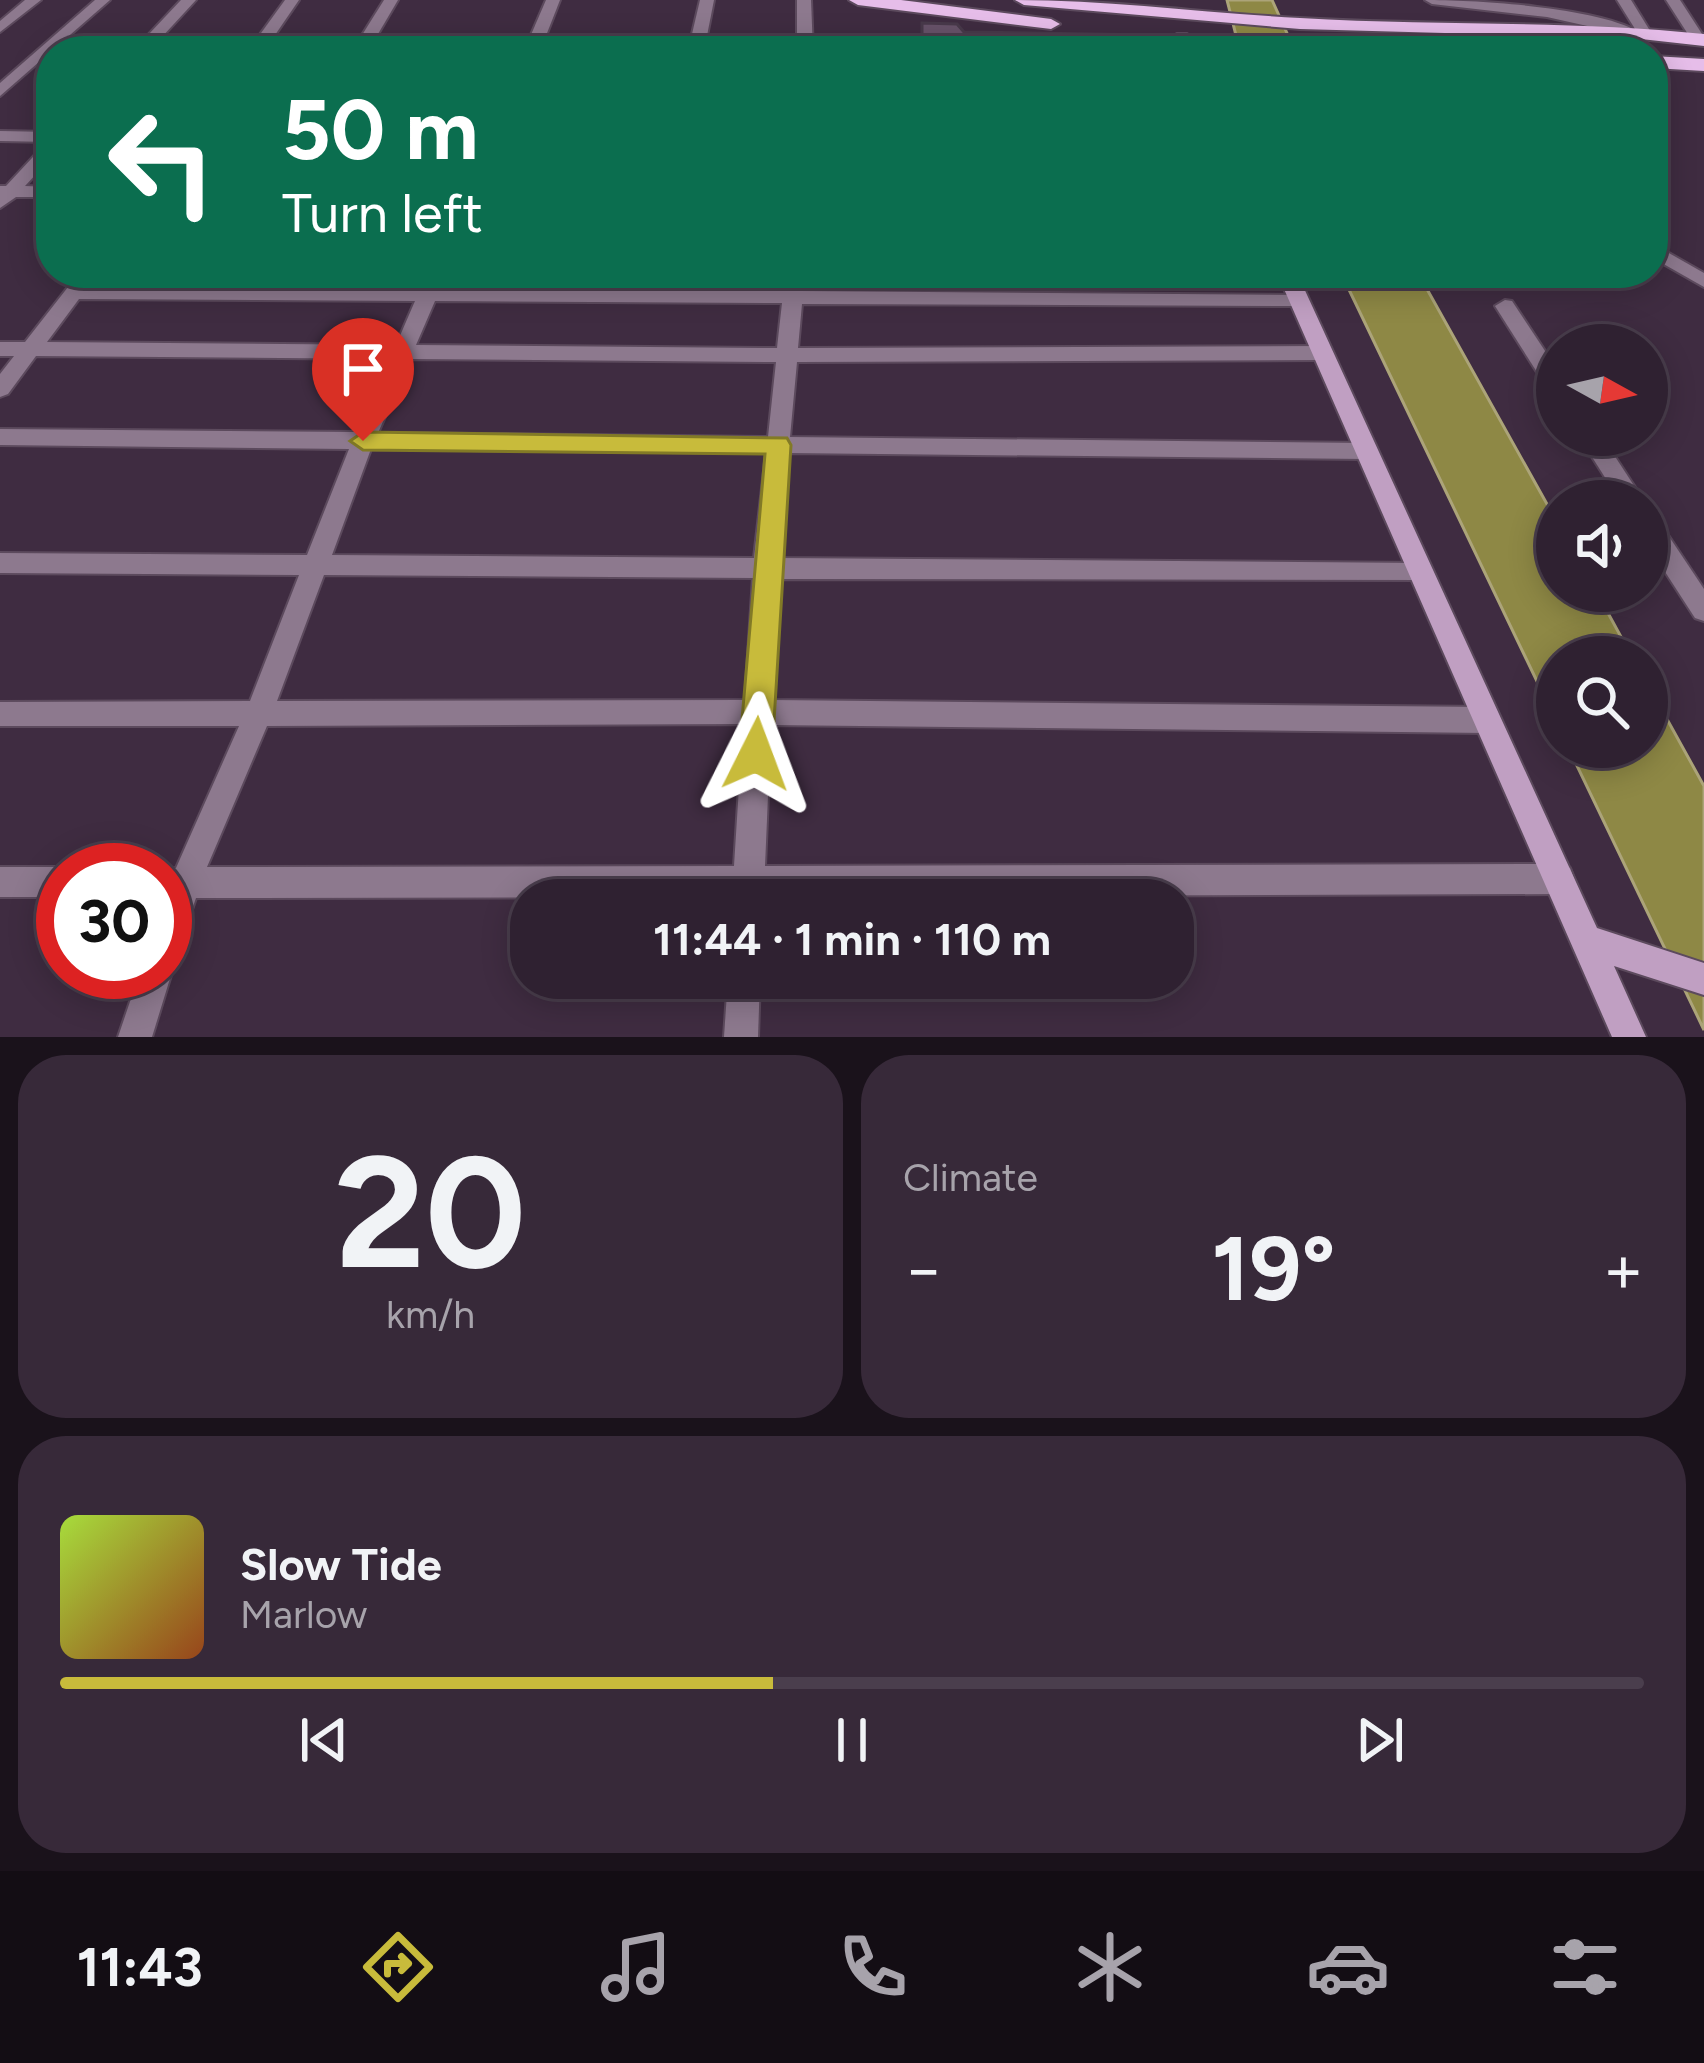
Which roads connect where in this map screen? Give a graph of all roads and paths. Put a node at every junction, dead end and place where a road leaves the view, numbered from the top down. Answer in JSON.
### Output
{"nodes":[{"id":1,"x":34,"y":0,"type":"edge"},
{"id":2,"x":103,"y":0,"type":"edge"},
{"id":3,"x":189,"y":0,"type":"edge"},
{"id":4,"x":292,"y":0,"type":"edge"},
{"id":5,"x":391,"y":0,"type":"edge"},
{"id":6,"x":553,"y":0,"type":"edge"},
{"id":7,"x":707,"y":0,"type":"edge"},
{"id":8,"x":804,"y":0,"type":"edge"},
{"id":9,"x":858,"y":0,"type":"edge"},
{"id":10,"x":1024,"y":0,"type":"edge"},
{"id":11,"x":1432,"y":0,"type":"edge"},
{"id":12,"x":1624,"y":0,"type":"edge"},
{"id":13,"x":1673,"y":0,"type":"edge"},
{"id":14,"x":1079,"y":26,"type":"dead end"},
{"id":15,"x":0,"y":28,"type":"edge"},
{"id":16,"x":1638,"y":33,"type":"junction"},
{"id":17,"x":1161,"y":35,"type":"dead end"},
{"id":18,"x":1186,"y":35,"type":"edge"},
{"id":19,"x":62,"y":36,"type":"edge"},
{"id":20,"x":156,"y":36,"type":"edge"},
{"id":21,"x":267,"y":36,"type":"edge"},
{"id":22,"x":369,"y":36,"type":"edge"},
{"id":23,"x":538,"y":36,"type":"edge"},
{"id":24,"x":699,"y":36,"type":"edge"},
{"id":25,"x":805,"y":36,"type":"edge"},
{"id":26,"x":1701,"y":39,"type":"edge"},
{"id":27,"x":36,"y":59,"type":"edge"},
{"id":28,"x":1668,"y":63,"type":"edge"},
{"id":29,"x":1704,"y":65,"type":"edge"},
{"id":30,"x":0,"y":91,"type":"edge"},
{"id":31,"x":0,"y":136,"type":"edge"},
{"id":32,"x":36,"y":137,"type":"edge"},
{"id":33,"x":36,"y":163,"type":"edge"},
{"id":34,"x":36,"y":193,"type":"edge"},
{"id":35,"x":4,"y":195,"type":"edge"},
{"id":36,"x":1668,"y":259,"type":"edge"},
{"id":37,"x":1704,"y":281,"type":"edge"},
{"id":38,"x":77,"y":288,"type":"edge"},
{"id":39,"x":279,"y":288,"type":"edge"},
{"id":40,"x":432,"y":288,"type":"edge"},
{"id":41,"x":794,"y":288,"type":"edge"},
{"id":42,"x":866,"y":288,"type":"edge"},
{"id":43,"x":1293,"y":288,"type":"edge"},
{"id":44,"x":74,"y":292,"type":"junction"},
{"id":45,"x":1298,"y":300,"type":"junction"},
{"id":46,"x":1505,"y":306,"type":"dead end"},
{"id":47,"x":0,"y":349,"type":"edge"},
{"id":48,"x":29,"y":351,"type":"junction"},
{"id":49,"x":1321,"y":352,"type":"junction"},
{"id":50,"x":404,"y":354,"type":"junction"},
{"id":51,"x":1536,"y":354,"type":"edge"},
{"id":52,"x":788,"y":355,"type":"junction"},
{"id":53,"x":0,"y":389,"type":"edge"},
{"id":54,"x":0,"y":437,"type":"edge"},
{"id":55,"x":363,"y":441,"type":"junction"},
{"id":56,"x":778,"y":445,"type":"junction"},
{"id":57,"x":1365,"y":451,"type":"junction"},
{"id":58,"x":1668,"y":556,"type":"edge"},
{"id":59,"x":0,"y":563,"type":"edge"},
{"id":60,"x":766,"y":565,"type":"junction"},
{"id":61,"x":315,"y":567,"type":"junction"},
{"id":62,"x":1420,"y":573,"type":"junction"},
{"id":63,"x":1704,"y":610,"type":"edge"},
{"id":64,"x":758,"y":712,"type":"junction"},
{"id":65,"x":259,"y":713,"type":"junction"},
{"id":66,"x":0,"y":714,"type":"edge"},
{"id":67,"x":1487,"y":720,"type":"junction"},
{"id":68,"x":192,"y":849,"type":"edge"},
{"id":69,"x":750,"y":879,"type":"edge"},
{"id":70,"x":1559,"y":880,"type":"junction"},
{"id":71,"x":0,"y":882,"type":"edge"},
{"id":72,"x":36,"y":882,"type":"edge"},
{"id":73,"x":192,"y":883,"type":"edge"},
{"id":74,"x":1194,"y":885,"type":"edge"},
{"id":75,"x":510,"y":888,"type":"edge"},
{"id":76,"x":1587,"y":940,"type":"junction"},
{"id":77,"x":1704,"y":980,"type":"edge"},
{"id":78,"x":148,"y":999,"type":"edge"},
{"id":79,"x":743,"y":999,"type":"edge"},
{"id":80,"x":136,"y":1037,"type":"edge"},
{"id":81,"x":740,"y":1037,"type":"edge"},
{"id":82,"x":1629,"y":1037,"type":"edge"}],
"edges":[{"from":1,"to":15,"type":"street"},
{"from":2,"to":19,"type":"street"},
{"from":3,"to":20,"type":"street"},
{"from":4,"to":21,"type":"street"},
{"from":5,"to":22,"type":"street"},
{"from":6,"to":23,"type":"street"},
{"from":7,"to":24,"type":"street"},
{"from":8,"to":25,"type":"street"},
{"from":9,"to":14,"type":"main road"},
{"from":10,"to":18,"type":"main road"},
{"from":11,"to":16,"type":"street"},
{"from":12,"to":16,"type":"street"},
{"from":13,"to":26,"type":"street"},
{"from":16,"to":18,"type":"main road"},
{"from":16,"to":26,"type":"main road"},
{"from":17,"to":18,"type":"main road"},
{"from":27,"to":30,"type":"street"},
{"from":28,"to":29,"type":"main road"},
{"from":31,"to":32,"type":"street"},
{"from":33,"to":35,"type":"street"},
{"from":34,"to":35,"type":"street"},
{"from":36,"to":37,"type":"street"},
{"from":38,"to":44,"type":"street"},
{"from":39,"to":44,"type":"street"},
{"from":40,"to":50,"type":"street"},
{"from":41,"to":52,"type":"street"},
{"from":42,"to":45,"type":"street"},
{"from":43,"to":45,"type":"main road"},
{"from":44,"to":48,"type":"street"},
{"from":45,"to":49,"type":"main road"},
{"from":46,"to":51,"type":"street"},
{"from":47,"to":48,"type":"street"},
{"from":48,"to":50,"type":"street"},
{"from":48,"to":53,"type":"street"},
{"from":49,"to":52,"type":"street"},
{"from":49,"to":57,"type":"main road"},
{"from":50,"to":52,"type":"street"},
{"from":50,"to":55,"type":"street"},
{"from":52,"to":56,"type":"street"},
{"from":54,"to":55,"type":"street"},
{"from":55,"to":56,"type":"street"},
{"from":55,"to":61,"type":"street"},
{"from":56,"to":57,"type":"street"},
{"from":56,"to":60,"type":"street"},
{"from":57,"to":62,"type":"main road"},
{"from":58,"to":63,"type":"street"},
{"from":59,"to":61,"type":"street"},
{"from":60,"to":61,"type":"street"},
{"from":60,"to":62,"type":"street"},
{"from":60,"to":64,"type":"street"},
{"from":61,"to":65,"type":"street"},
{"from":62,"to":67,"type":"main road"},
{"from":64,"to":65,"type":"street"},
{"from":64,"to":67,"type":"street"},
{"from":64,"to":69,"type":"street"},
{"from":65,"to":66,"type":"street"},
{"from":65,"to":68,"type":"street"},
{"from":67,"to":70,"type":"main road"},
{"from":70,"to":74,"type":"street"},
{"from":70,"to":76,"type":"main road"},
{"from":71,"to":72,"type":"street"},
{"from":73,"to":75,"type":"street"},
{"from":76,"to":77,"type":"main road"},
{"from":76,"to":82,"type":"main road"},
{"from":78,"to":80,"type":"street"},
{"from":79,"to":81,"type":"street"}]}
